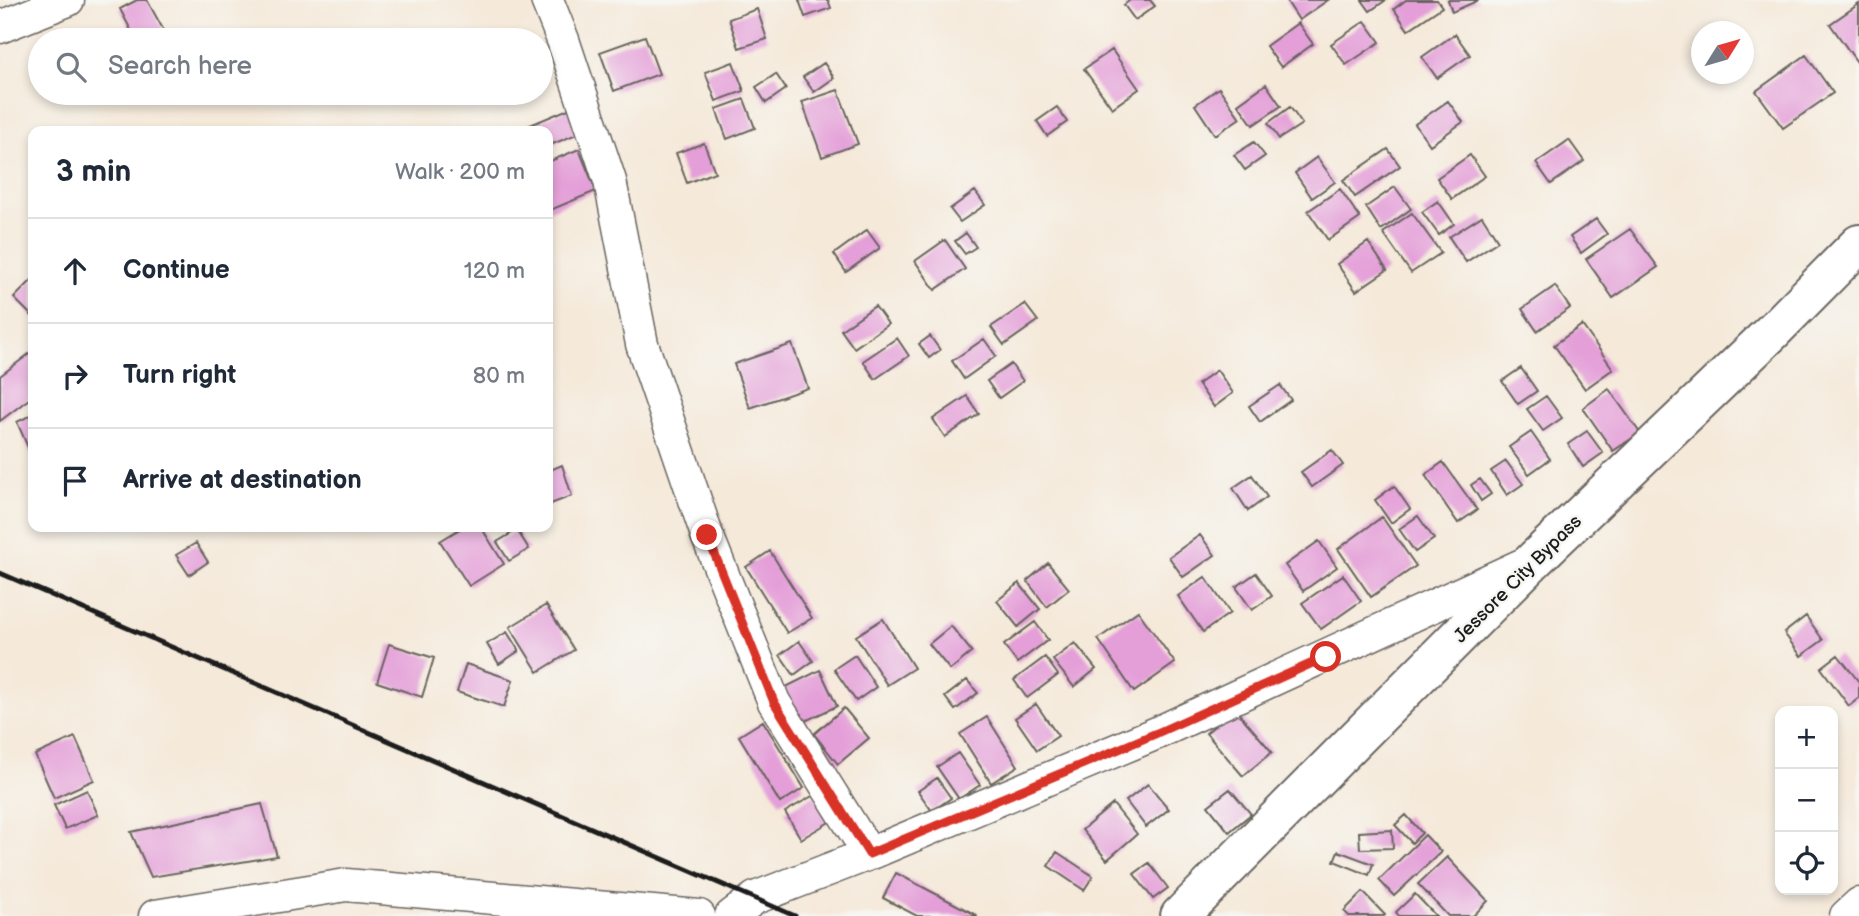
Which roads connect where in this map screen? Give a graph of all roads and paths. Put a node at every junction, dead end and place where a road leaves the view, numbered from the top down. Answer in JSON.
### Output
{"nodes":[{"id":1,"x":68,"y":0,"type":"edge"},
{"id":2,"x":547,"y":0,"type":"edge"},
{"id":3,"x":0,"y":27,"type":"edge"},
{"id":4,"x":1859,"y":244,"type":"edge"},
{"id":5,"x":1535,"y":559,"type":"junction"},
{"id":6,"x":869,"y":854,"type":"junction"},
{"id":7,"x":1859,"y":904,"type":"edge"},
{"id":8,"x":155,"y":916,"type":"edge"},
{"id":9,"x":699,"y":916,"type":"edge"},
{"id":10,"x":731,"y":916,"type":"edge"},
{"id":11,"x":1180,"y":916,"type":"edge"},
{"id":12,"x":1846,"y":916,"type":"edge"}],
"edges":[{"from":1,"to":3,"type":"street"},
{"from":2,"to":6,"type":"street"},
{"from":4,"to":5,"type":"highway","name":"Jessore City Bypass"},
{"from":5,"to":6,"type":"street"},
{"from":5,"to":11,"type":"highway","name":"Jessore City Bypass"},
{"from":6,"to":10,"type":"street"},
{"from":7,"to":12,"type":"street"},
{"from":8,"to":9,"type":"street"}]}
